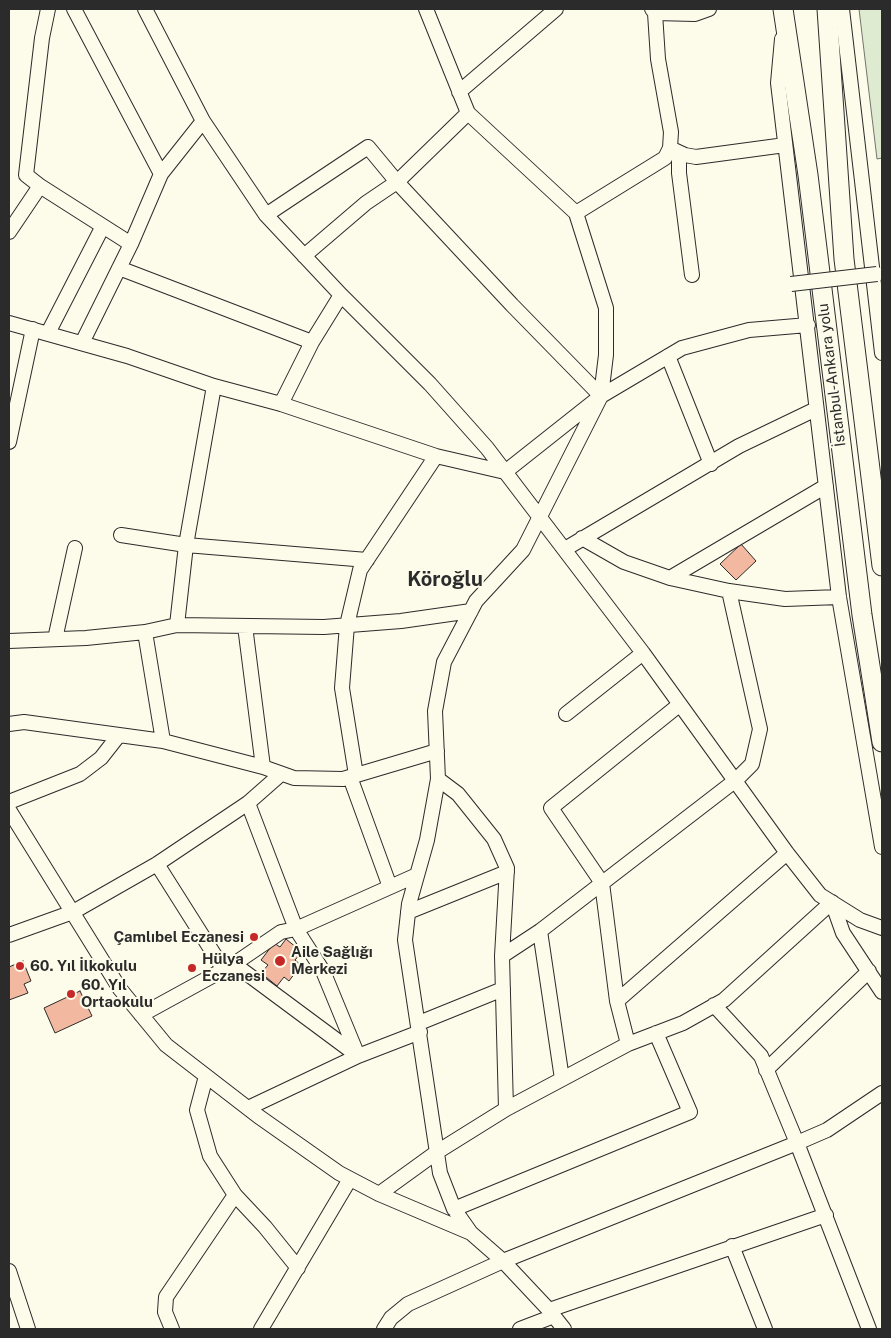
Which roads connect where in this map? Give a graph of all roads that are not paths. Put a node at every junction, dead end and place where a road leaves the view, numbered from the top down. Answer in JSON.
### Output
{"nodes":[{"id":1,"x":48,"y":9,"type":"edge"},
{"id":2,"x":74,"y":9,"type":"edge"},
{"id":3,"x":145,"y":9,"type":"edge"},
{"id":4,"x":426,"y":9,"type":"edge"},
{"id":5,"x":556,"y":9,"type":"edge"},
{"id":6,"x":709,"y":9,"type":"edge"},
{"id":7,"x":827,"y":9,"type":"edge"},
{"id":8,"x":842,"y":9,"type":"edge"},
{"id":9,"x":653,"y":11,"type":"edge"},
{"id":10,"x":783,"y":13,"type":"edge"},
{"id":11,"x":459,"y":92,"type":"junction"},
{"id":12,"x":468,"y":113,"type":"junction"},
{"id":13,"x":203,"y":121,"type":"junction"},
{"id":14,"x":785,"y":146,"type":"junction"},
{"id":15,"x":675,"y":150,"type":"junction"},
{"id":16,"x":160,"y":174,"type":"junction"},
{"id":17,"x":397,"y":182,"type":"junction"},
{"id":18,"x":40,"y":186,"type":"junction"},
{"id":19,"x":576,"y":213,"type":"junction"},
{"id":20,"x":266,"y":215,"type":"junction"},
{"id":21,"x":103,"y":226,"type":"junction"},
{"id":22,"x":9,"y":232,"type":"edge"},
{"id":23,"x":132,"y":244,"type":"junction"},
{"id":24,"x":304,"y":256,"type":"junction"},
{"id":25,"x":119,"y":268,"type":"junction"},
{"id":26,"x":877,"y":274,"type":"dead end"},
{"id":27,"x":692,"y":275,"type":"dead end"},
{"id":28,"x":791,"y":284,"type":"dead end"},
{"id":29,"x":341,"y":295,"type":"junction"},
{"id":30,"x":9,"y":322,"type":"edge"},
{"id":31,"x":808,"y":325,"type":"junction"},
{"id":32,"x":34,"y":329,"type":"junction"},
{"id":33,"x":48,"y":333,"type":"junction"},
{"id":34,"x":312,"y":342,"type":"junction"},
{"id":35,"x":82,"y":343,"type":"junction"},
{"id":36,"x":882,"y":353,"type":"edge"},
{"id":37,"x":668,"y":356,"type":"junction"},
{"id":38,"x":214,"y":386,"type":"junction"},
{"id":39,"x":601,"y":396,"type":"junction"},
{"id":40,"x":280,"y":404,"type":"junction"},
{"id":41,"x":816,"y":409,"type":"junction"},
{"id":42,"x":9,"y":442,"type":"edge"},
{"id":43,"x":436,"y":456,"type":"junction"},
{"id":44,"x":711,"y":464,"type":"junction"},
{"id":45,"x":505,"y":472,"type":"junction"},
{"id":46,"x":826,"y":486,"type":"junction"},
{"id":47,"x":541,"y":519,"type":"junction"},
{"id":48,"x":121,"y":535,"type":"dead end"},
{"id":49,"x":582,"y":538,"type":"junction"},
{"id":50,"x":186,"y":545,"type":"junction"},
{"id":51,"x":75,"y":548,"type":"dead end"},
{"id":52,"x":565,"y":549,"type":"junction"},
{"id":53,"x":367,"y":560,"type":"junction"},
{"id":54,"x":882,"y":566,"type":"edge"},
{"id":55,"x":670,"y":578,"type":"junction"},
{"id":56,"x":729,"y":591,"type":"junction"},
{"id":57,"x":839,"y":597,"type":"junction"},
{"id":58,"x":471,"y":611,"type":"junction"},
{"id":59,"x":177,"y":625,"type":"junction"},
{"id":60,"x":347,"y":625,"type":"junction"},
{"id":61,"x":245,"y":626,"type":"junction"},
{"id":62,"x":145,"y":632,"type":"junction"},
{"id":63,"x":54,"y":639,"type":"junction"},
{"id":64,"x":9,"y":641,"type":"edge"},
{"id":65,"x":642,"y":653,"type":"junction"},
{"id":66,"x":680,"y":704,"type":"junction"},
{"id":67,"x":566,"y":714,"type":"dead end"},
{"id":68,"x":9,"y":724,"type":"edge"},
{"id":69,"x":119,"y":735,"type":"junction"},
{"id":70,"x":163,"y":741,"type":"junction"},
{"id":71,"x":882,"y":742,"type":"edge"},
{"id":72,"x":437,"y":751,"type":"junction"},
{"id":73,"x":263,"y":767,"type":"junction"},
{"id":74,"x":281,"y":774,"type":"junction"},
{"id":75,"x":353,"y":776,"type":"junction"},
{"id":76,"x":438,"y":779,"type":"junction"},
{"id":77,"x":736,"y":780,"type":"junction"},
{"id":78,"x":9,"y":802,"type":"edge"},
{"id":79,"x":248,"y":803,"type":"junction"},
{"id":80,"x":9,"y":810,"type":"edge"},
{"id":81,"x":882,"y":847,"type":"edge"},
{"id":82,"x":787,"y":853,"type":"junction"},
{"id":83,"x":157,"y":864,"type":"junction"},
{"id":84,"x":507,"y":872,"type":"junction"},
{"id":85,"x":417,"y":874,"type":"junction"},
{"id":86,"x":602,"y":883,"type":"junction"},
{"id":87,"x":390,"y":887,"type":"junction"},
{"id":88,"x":832,"y":902,"type":"junction"},
{"id":89,"x":72,"y":912,"type":"junction"},
{"id":90,"x":408,"y":912,"type":"junction"},
{"id":91,"x":882,"y":928,"type":"edge"},
{"id":92,"x":296,"y":929,"type":"junction"},
{"id":93,"x":540,"y":931,"type":"junction"},
{"id":94,"x":9,"y":934,"type":"edge"},
{"id":95,"x":502,"y":956,"type":"junction"},
{"id":96,"x":229,"y":967,"type":"junction"},
{"id":97,"x":868,"y":971,"type":"junction"},
{"id":98,"x":503,"y":989,"type":"junction"},
{"id":99,"x":882,"y":992,"type":"edge"},
{"id":100,"x":617,"y":1001,"type":"junction"},
{"id":101,"x":714,"y":1005,"type":"junction"},
{"id":102,"x":141,"y":1016,"type":"junction"},
{"id":103,"x":420,"y":1028,"type":"junction"},
{"id":104,"x":656,"y":1033,"type":"junction"},
{"id":105,"x":628,"y":1044,"type":"junction"},
{"id":106,"x":358,"y":1056,"type":"junction"},
{"id":107,"x":766,"y":1070,"type":"junction"},
{"id":108,"x":206,"y":1076,"type":"junction"},
{"id":109,"x":562,"y":1079,"type":"junction"},
{"id":110,"x":882,"y":1093,"type":"edge"},
{"id":111,"x":248,"y":1108,"type":"junction"},
{"id":112,"x":506,"y":1109,"type":"junction"},
{"id":113,"x":797,"y":1142,"type":"junction"},
{"id":114,"x":437,"y":1152,"type":"junction"},
{"id":115,"x":350,"y":1179,"type":"junction"},
{"id":116,"x":379,"y":1194,"type":"junction"},
{"id":117,"x":235,"y":1195,"type":"junction"},
{"id":118,"x":454,"y":1209,"type":"junction"},
{"id":119,"x":826,"y":1215,"type":"junction"},
{"id":120,"x":471,"y":1233,"type":"junction"},
{"id":121,"x":732,"y":1246,"type":"junction"},
{"id":122,"x":503,"y":1261,"type":"junction"},
{"id":123,"x":298,"y":1268,"type":"junction"},
{"id":124,"x":9,"y":1271,"type":"edge"},
{"id":125,"x":552,"y":1313,"type":"junction"},
{"id":126,"x":28,"y":1329,"type":"edge"},
{"id":127,"x":172,"y":1329,"type":"edge"},
{"id":128,"x":261,"y":1329,"type":"edge"},
{"id":129,"x":384,"y":1329,"type":"edge"},
{"id":130,"x":520,"y":1329,"type":"edge"},
{"id":131,"x":564,"y":1329,"type":"edge"},
{"id":132,"x":765,"y":1329,"type":"edge"},
{"id":133,"x":869,"y":1329,"type":"edge"}],
"edges":[{"from":1,"to":18,"type":"street"},
{"from":2,"to":16,"type":"street"},
{"from":3,"to":13,"type":"street"},
{"from":4,"to":11,"type":"street"},
{"from":5,"to":11,"type":"street"},
{"from":6,"to":9,"type":"street"},
{"from":7,"to":54,"type":"highway","name":"İstanbul-Ankara yolu"},
{"from":8,"to":36,"type":"street"},
{"from":9,"to":15,"type":"street"},
{"from":10,"to":14,"type":"street"},
{"from":10,"to":71,"type":"highway","name":"İstanbul-Ankara yolu"},
{"from":11,"to":12,"type":"street"},
{"from":12,"to":17,"type":"street"},
{"from":12,"to":19,"type":"street"},
{"from":13,"to":16,"type":"street"},
{"from":13,"to":20,"type":"street"},
{"from":14,"to":15,"type":"street"},
{"from":14,"to":31,"type":"street"},
{"from":15,"to":19,"type":"street"},
{"from":15,"to":27,"type":"street"},
{"from":16,"to":23,"type":"street"},
{"from":17,"to":20,"type":"street"},
{"from":17,"to":24,"type":"street"},
{"from":17,"to":39,"type":"street"},
{"from":18,"to":21,"type":"street"},
{"from":18,"to":22,"type":"street"},
{"from":19,"to":39,"type":"street"},
{"from":20,"to":24,"type":"street"},
{"from":21,"to":23,"type":"street"},
{"from":21,"to":33,"type":"street"},
{"from":23,"to":25,"type":"street"},
{"from":24,"to":29,"type":"street"},
{"from":25,"to":34,"type":"street"},
{"from":25,"to":35,"type":"street"},
{"from":26,"to":28,"type":"street","bridge":true},
{"from":29,"to":34,"type":"street"},
{"from":29,"to":45,"type":"street"},
{"from":30,"to":32,"type":"street"},
{"from":31,"to":37,"type":"street"},
{"from":31,"to":41,"type":"street"},
{"from":32,"to":33,"type":"street"},
{"from":32,"to":42,"type":"street"},
{"from":33,"to":35,"type":"street"},
{"from":34,"to":40,"type":"street"},
{"from":35,"to":38,"type":"street"},
{"from":37,"to":39,"type":"street"},
{"from":37,"to":44,"type":"street"},
{"from":38,"to":40,"type":"street"},
{"from":38,"to":50,"type":"street"},
{"from":39,"to":45,"type":"street"},
{"from":39,"to":47,"type":"street"},
{"from":40,"to":43,"type":"street"},
{"from":41,"to":44,"type":"street"},
{"from":41,"to":46,"type":"street"},
{"from":43,"to":45,"type":"street"},
{"from":43,"to":53,"type":"street"},
{"from":44,"to":49,"type":"street"},
{"from":45,"to":47,"type":"street"},
{"from":46,"to":55,"type":"street"},
{"from":46,"to":57,"type":"street"},
{"from":47,"to":52,"type":"street"},
{"from":47,"to":58,"type":"street"},
{"from":48,"to":50,"type":"street"},
{"from":49,"to":52,"type":"street"},
{"from":49,"to":55,"type":"street"},
{"from":50,"to":53,"type":"street"},
{"from":50,"to":59,"type":"street"},
{"from":51,"to":63,"type":"street"},
{"from":52,"to":65,"type":"street"},
{"from":53,"to":60,"type":"street"},
{"from":55,"to":56,"type":"street"},
{"from":56,"to":57,"type":"street"},
{"from":56,"to":77,"type":"street"},
{"from":57,"to":81,"type":"street"},
{"from":58,"to":60,"type":"street"},
{"from":58,"to":72,"type":"street"},
{"from":59,"to":61,"type":"street"},
{"from":59,"to":62,"type":"street"},
{"from":60,"to":61,"type":"street"},
{"from":60,"to":75,"type":"street"},
{"from":61,"to":73,"type":"street"},
{"from":62,"to":63,"type":"street"},
{"from":62,"to":70,"type":"street"},
{"from":63,"to":64,"type":"street"},
{"from":65,"to":66,"type":"street"},
{"from":65,"to":67,"type":"street"},
{"from":66,"to":77,"type":"street"},
{"from":66,"to":86,"type":"street"},
{"from":68,"to":69,"type":"street"},
{"from":69,"to":70,"type":"street"},
{"from":69,"to":78,"type":"street"},
{"from":70,"to":73,"type":"street"},
{"from":72,"to":75,"type":"street"},
{"from":72,"to":76,"type":"street"},
{"from":73,"to":74,"type":"street"},
{"from":74,"to":75,"type":"street"},
{"from":74,"to":79,"type":"street"},
{"from":75,"to":87,"type":"street"},
{"from":76,"to":84,"type":"street"},
{"from":76,"to":85,"type":"street"},
{"from":77,"to":82,"type":"street"},
{"from":77,"to":86,"type":"street"},
{"from":79,"to":83,"type":"street"},
{"from":79,"to":92,"type":"street"},
{"from":80,"to":89,"type":"street"},
{"from":82,"to":88,"type":"street"},
{"from":82,"to":100,"type":"street"},
{"from":83,"to":89,"type":"street"},
{"from":83,"to":96,"type":"street"},
{"from":84,"to":90,"type":"street"},
{"from":84,"to":95,"type":"street"},
{"from":85,"to":87,"type":"street"},
{"from":85,"to":90,"type":"street"},
{"from":86,"to":93,"type":"street"},
{"from":86,"to":100,"type":"street"},
{"from":87,"to":92,"type":"street"},
{"from":88,"to":91,"type":"street"},
{"from":88,"to":97,"type":"street"},
{"from":88,"to":101,"type":"street"},
{"from":89,"to":94,"type":"street"},
{"from":89,"to":102,"type":"street"},
{"from":90,"to":103,"type":"street"},
{"from":92,"to":96,"type":"street"},
{"from":92,"to":106,"type":"street"},
{"from":93,"to":95,"type":"street"},
{"from":93,"to":109,"type":"street"},
{"from":95,"to":98,"type":"street"},
{"from":96,"to":102,"type":"street"},
{"from":96,"to":106,"type":"street"},
{"from":97,"to":99,"type":"street"},
{"from":97,"to":107,"type":"street"},
{"from":98,"to":103,"type":"street"},
{"from":98,"to":112,"type":"street"},
{"from":100,"to":105,"type":"street"},
{"from":101,"to":104,"type":"street"},
{"from":101,"to":107,"type":"street"},
{"from":102,"to":108,"type":"street"},
{"from":103,"to":106,"type":"street"},
{"from":103,"to":114,"type":"street"},
{"from":104,"to":105,"type":"street"},
{"from":104,"to":118,"type":"street"},
{"from":105,"to":109,"type":"street"},
{"from":106,"to":111,"type":"street"},
{"from":107,"to":113,"type":"street"},
{"from":108,"to":111,"type":"street"},
{"from":108,"to":117,"type":"street"},
{"from":109,"to":112,"type":"street"},
{"from":110,"to":113,"type":"street"},
{"from":111,"to":115,"type":"street"},
{"from":112,"to":114,"type":"street"},
{"from":113,"to":119,"type":"street"},
{"from":113,"to":122,"type":"street"},
{"from":114,"to":116,"type":"street"},
{"from":114,"to":118,"type":"street"},
{"from":115,"to":116,"type":"street"},
{"from":115,"to":123,"type":"street"},
{"from":116,"to":120,"type":"street"},
{"from":117,"to":123,"type":"street"},
{"from":117,"to":127,"type":"street"},
{"from":118,"to":120,"type":"street"},
{"from":119,"to":121,"type":"street"},
{"from":119,"to":133,"type":"street"},
{"from":120,"to":122,"type":"street"},
{"from":121,"to":125,"type":"street"},
{"from":121,"to":132,"type":"street"},
{"from":122,"to":125,"type":"street"},
{"from":122,"to":129,"type":"street"},
{"from":123,"to":128,"type":"street"},
{"from":124,"to":126,"type":"street"},
{"from":125,"to":130,"type":"street"},
{"from":125,"to":131,"type":"street"}]}
